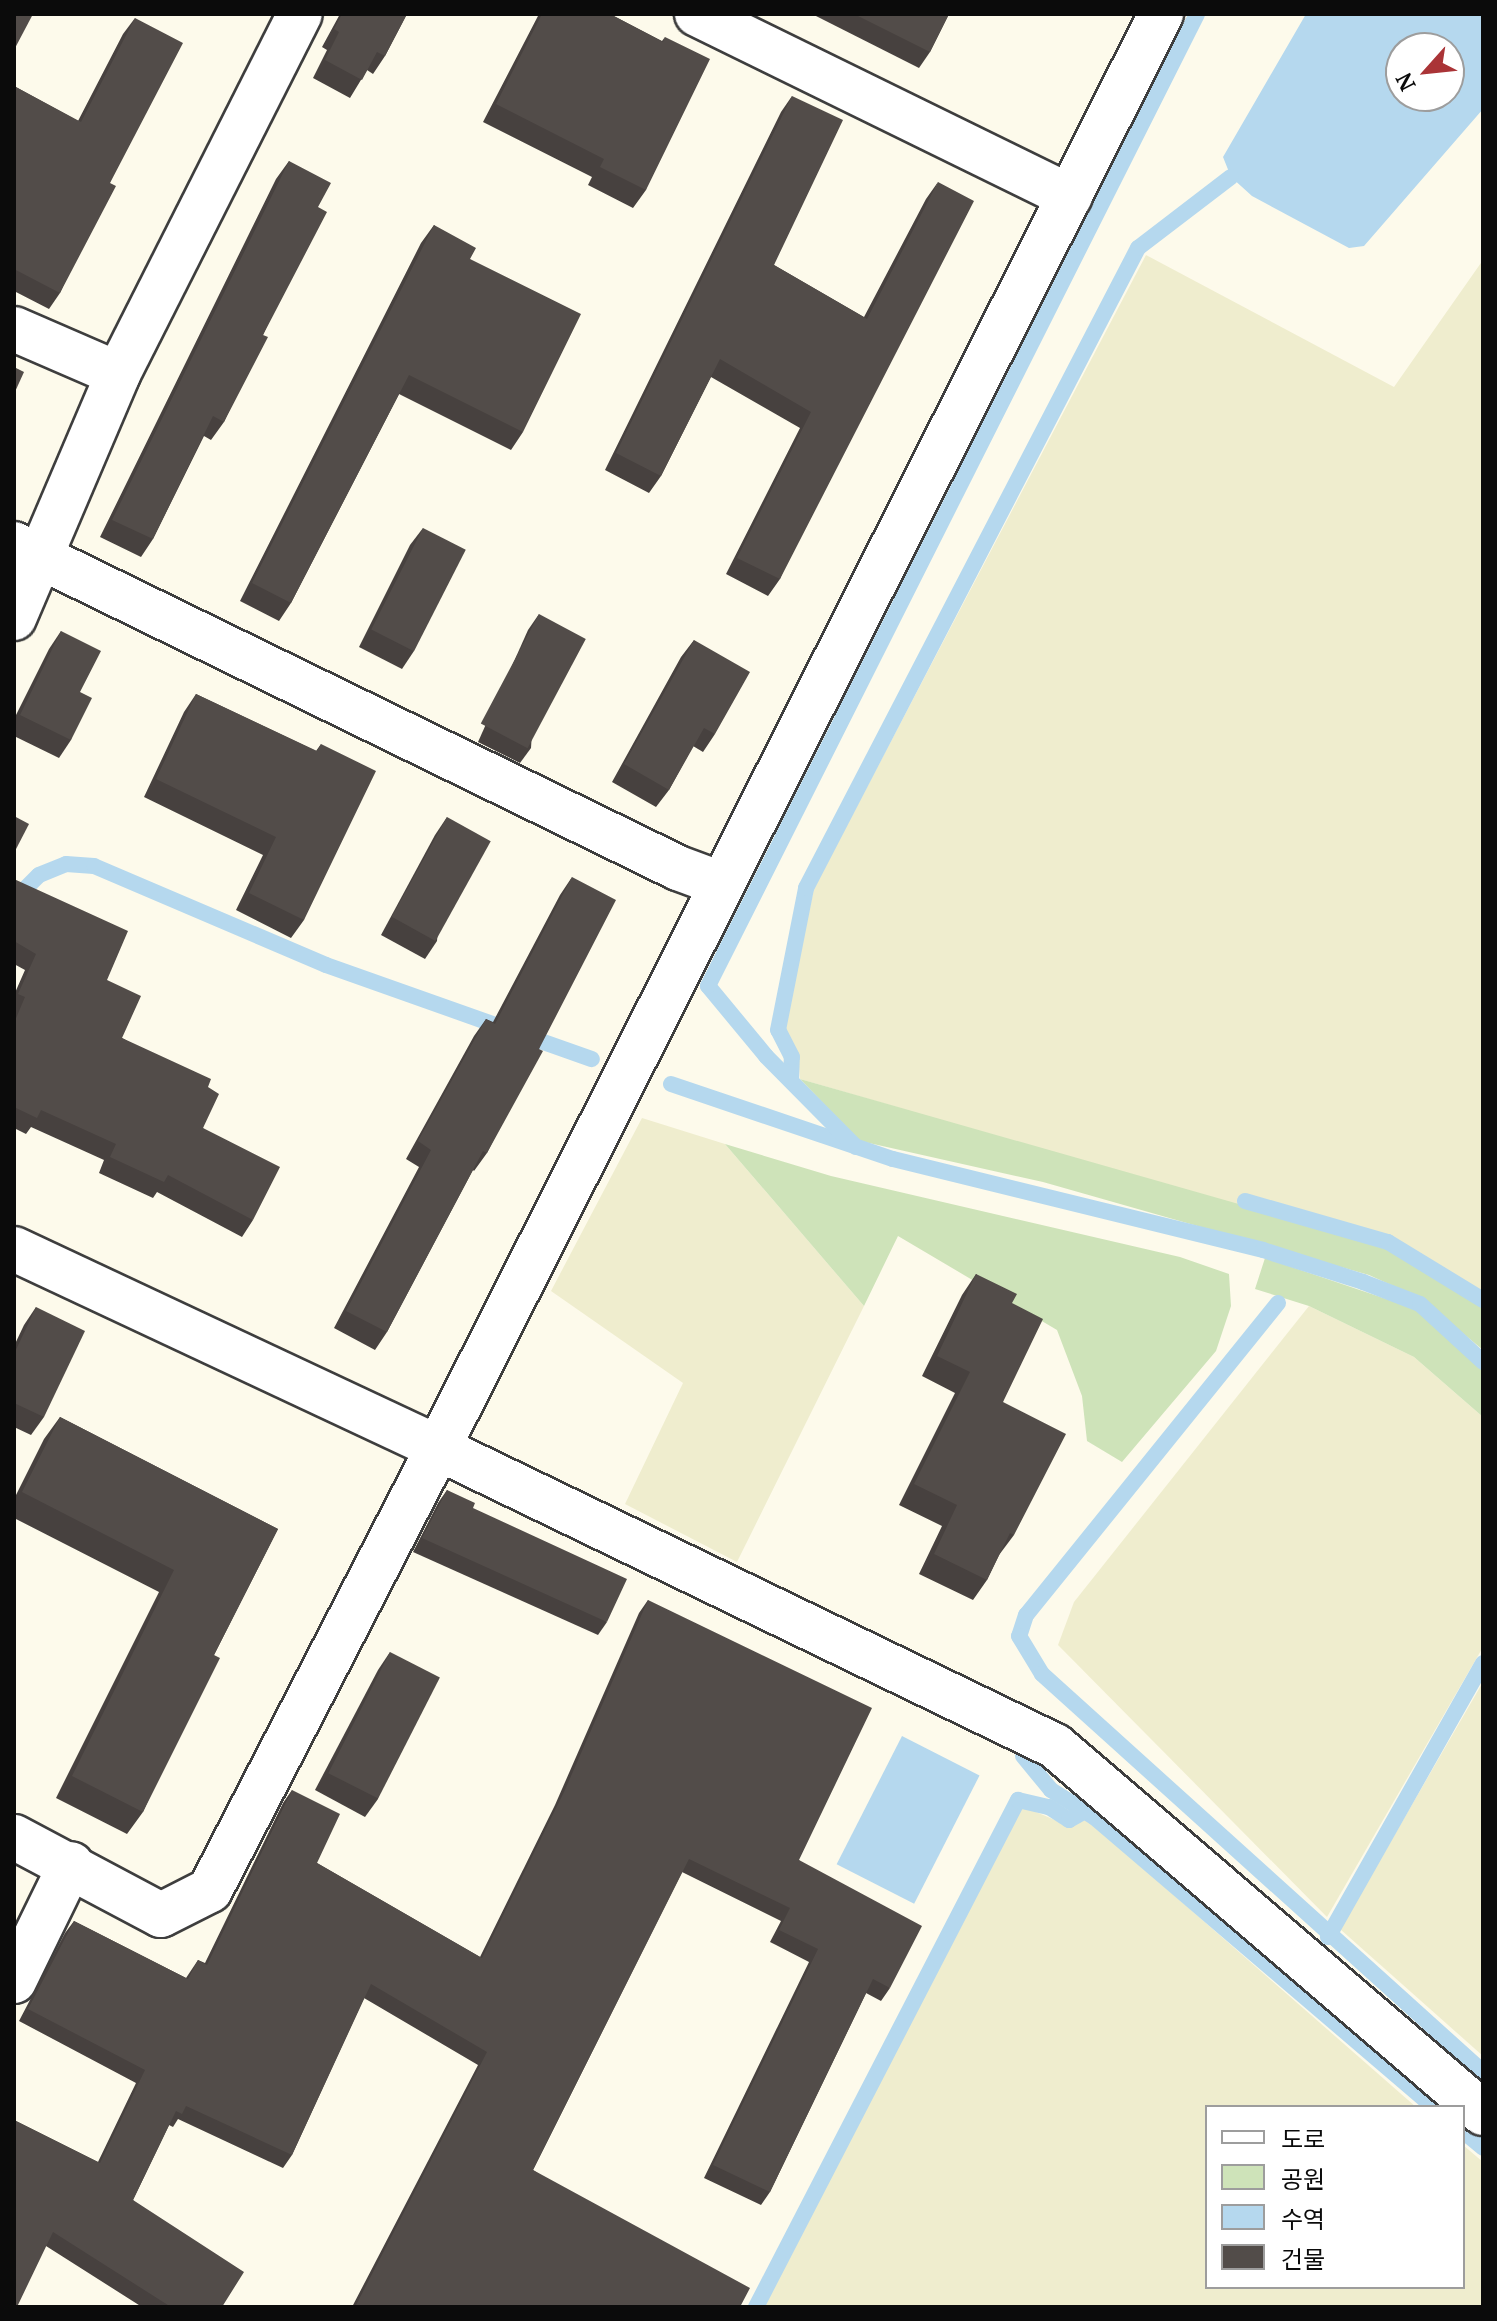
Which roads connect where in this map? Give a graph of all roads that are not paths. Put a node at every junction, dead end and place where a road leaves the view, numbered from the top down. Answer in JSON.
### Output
{"nodes":[{"id":1,"x":300,"y":14,"type":"edge"},
{"id":2,"x":697,"y":14,"type":"edge"},
{"id":3,"x":1161,"y":14,"type":"edge"},
{"id":4,"x":1070,"y":197,"type":"junction"},
{"id":5,"x":14,"y":329,"type":"edge"},
{"id":6,"x":118,"y":374,"type":"junction"},
{"id":7,"x":28,"y":550,"type":"edge"},
{"id":8,"x":14,"y":618,"type":"edge"},
{"id":9,"x":721,"y":884,"type":"junction"},
{"id":10,"x":14,"y":1249,"type":"edge"},
{"id":11,"x":438,"y":1448,"type":"junction"},
{"id":12,"x":14,"y":1837,"type":"edge"},
{"id":13,"x":71,"y":1864,"type":"junction"},
{"id":14,"x":14,"y":1981,"type":"edge"},
{"id":15,"x":1483,"y":2113,"type":"edge"}],
"edges":[{"from":1,"to":6,"type":"street"},
{"from":2,"to":4,"type":"street"},
{"from":3,"to":4,"type":"street"},
{"from":4,"to":9,"type":"street"},
{"from":5,"to":6,"type":"street"},
{"from":6,"to":7,"type":"street"},
{"from":7,"to":8,"type":"street"},
{"from":7,"to":9,"type":"street"},
{"from":9,"to":11,"type":"street"},
{"from":10,"to":11,"type":"street"},
{"from":11,"to":13,"type":"street"},
{"from":11,"to":15,"type":"street"},
{"from":12,"to":13,"type":"street"},
{"from":13,"to":14,"type":"street"}]}
